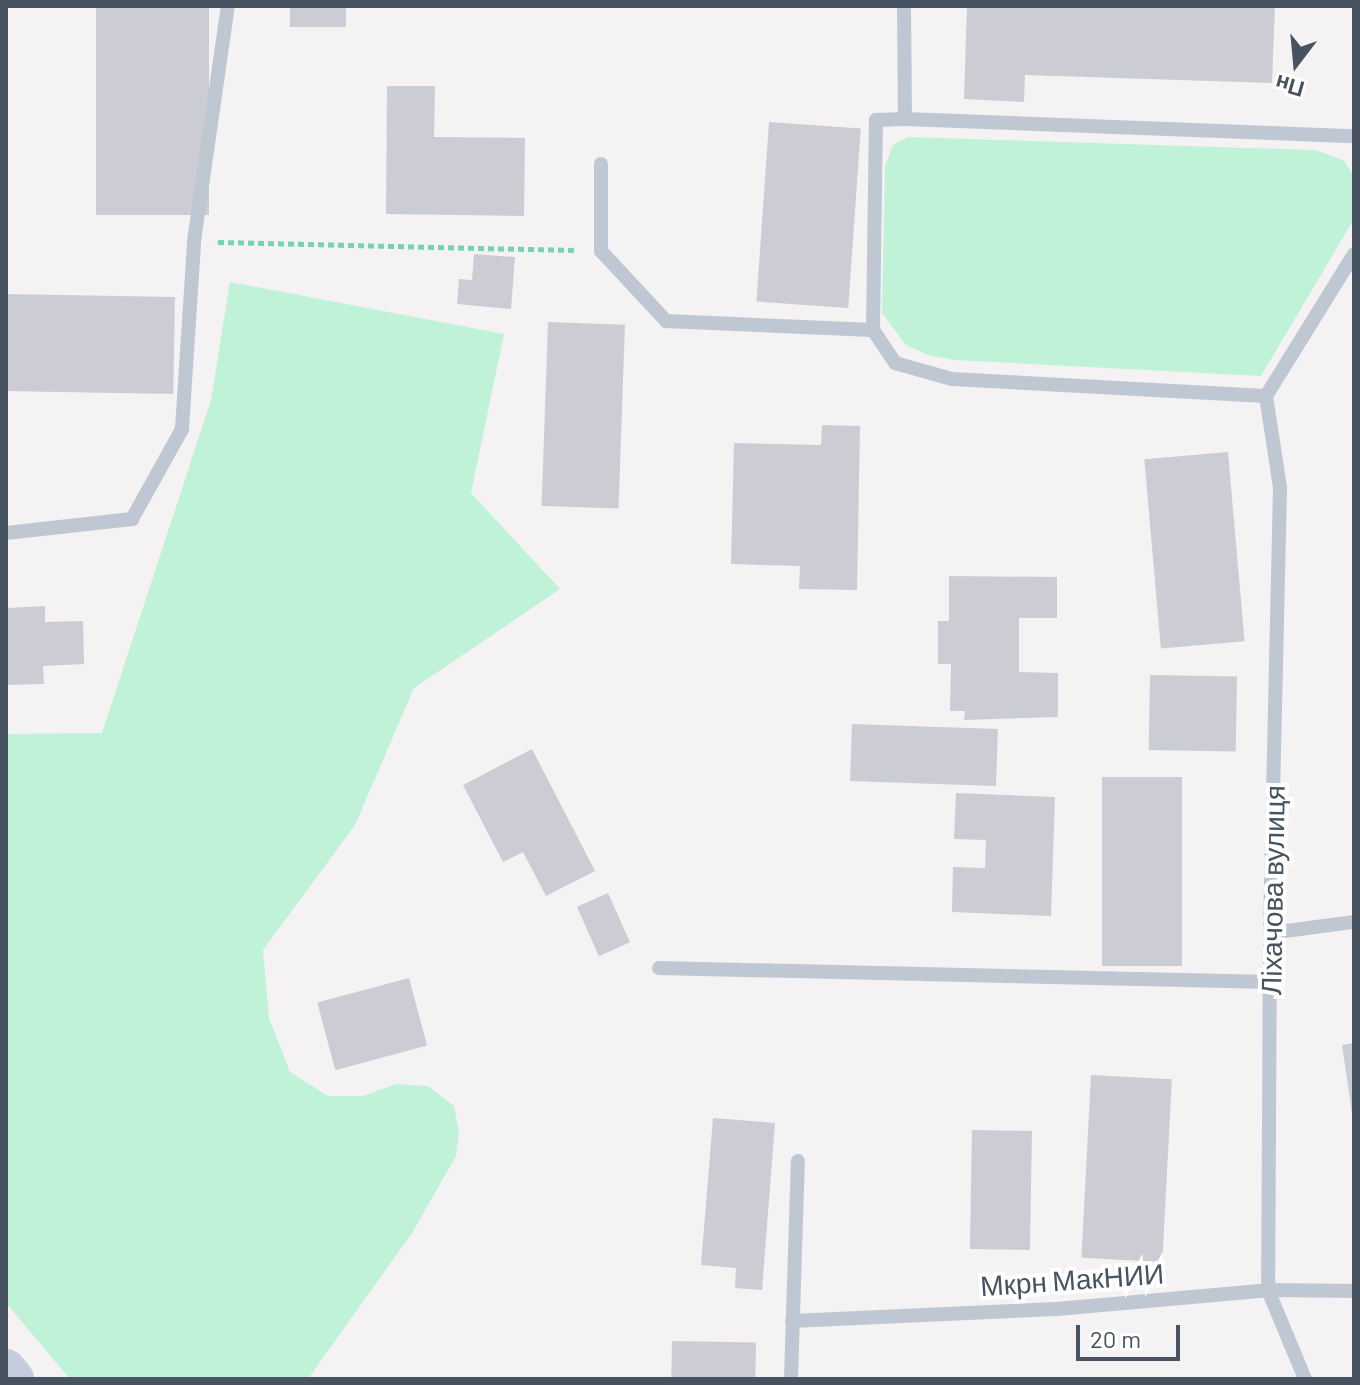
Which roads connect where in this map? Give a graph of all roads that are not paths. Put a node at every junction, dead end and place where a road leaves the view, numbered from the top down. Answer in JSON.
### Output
{"nodes":[{"id":1,"x":228,"y":6,"type":"edge"},
{"id":2,"x":904,"y":6,"type":"edge"},
{"id":3,"x":905,"y":119,"type":"junction"},
{"id":4,"x":1354,"y":136,"type":"edge"},
{"id":5,"x":601,"y":164,"type":"dead end"},
{"id":6,"x":1354,"y":254,"type":"edge"},
{"id":7,"x":873,"y":330,"type":"junction"},
{"id":8,"x":1266,"y":396,"type":"junction"},
{"id":9,"x":6,"y":533,"type":"edge"},
{"id":10,"x":1354,"y":922,"type":"edge"},
{"id":11,"x":1270,"y":933,"type":"junction"},
{"id":12,"x":659,"y":968,"type":"dead end"},
{"id":13,"x":1271,"y":982,"type":"junction"},
{"id":14,"x":798,"y":1161,"type":"dead end"},
{"id":15,"x":1268,"y":1290,"type":"junction"},
{"id":16,"x":1354,"y":1291,"type":"edge"},
{"id":17,"x":792,"y":1321,"type":"junction"},
{"id":18,"x":6,"y":1369,"type":"edge"},
{"id":19,"x":14,"y":1379,"type":"edge"},
{"id":20,"x":791,"y":1379,"type":"edge"},
{"id":21,"x":1305,"y":1379,"type":"edge"}],
"edges":[{"from":1,"to":9,"type":"lane"},
{"from":2,"to":3,"type":"lane"},
{"from":3,"to":4,"type":"lane"},
{"from":3,"to":7,"type":"lane"},
{"from":5,"to":7,"type":"lane"},
{"from":6,"to":8,"type":"lane"},
{"from":7,"to":8,"type":"lane"},
{"from":8,"to":11,"type":"lane","name":"Ліхачова вулиця"},
{"from":10,"to":11,"type":"lane"},
{"from":11,"to":13,"type":"lane","name":"Ліхачова вулиця"},
{"from":12,"to":13,"type":"lane"},
{"from":13,"to":15,"type":"lane","name":"Ліхачова вулиця"},
{"from":14,"to":17,"type":"lane"},
{"from":15,"to":16,"type":"lane","name":"Мкрн МакНИИ"},
{"from":15,"to":17,"type":"lane","name":"Мкрн МакНИИ"},
{"from":15,"to":21,"type":"lane","name":"Ліхачова вулиця"},
{"from":17,"to":20,"type":"lane"},
{"from":18,"to":19,"type":"street"}]}
